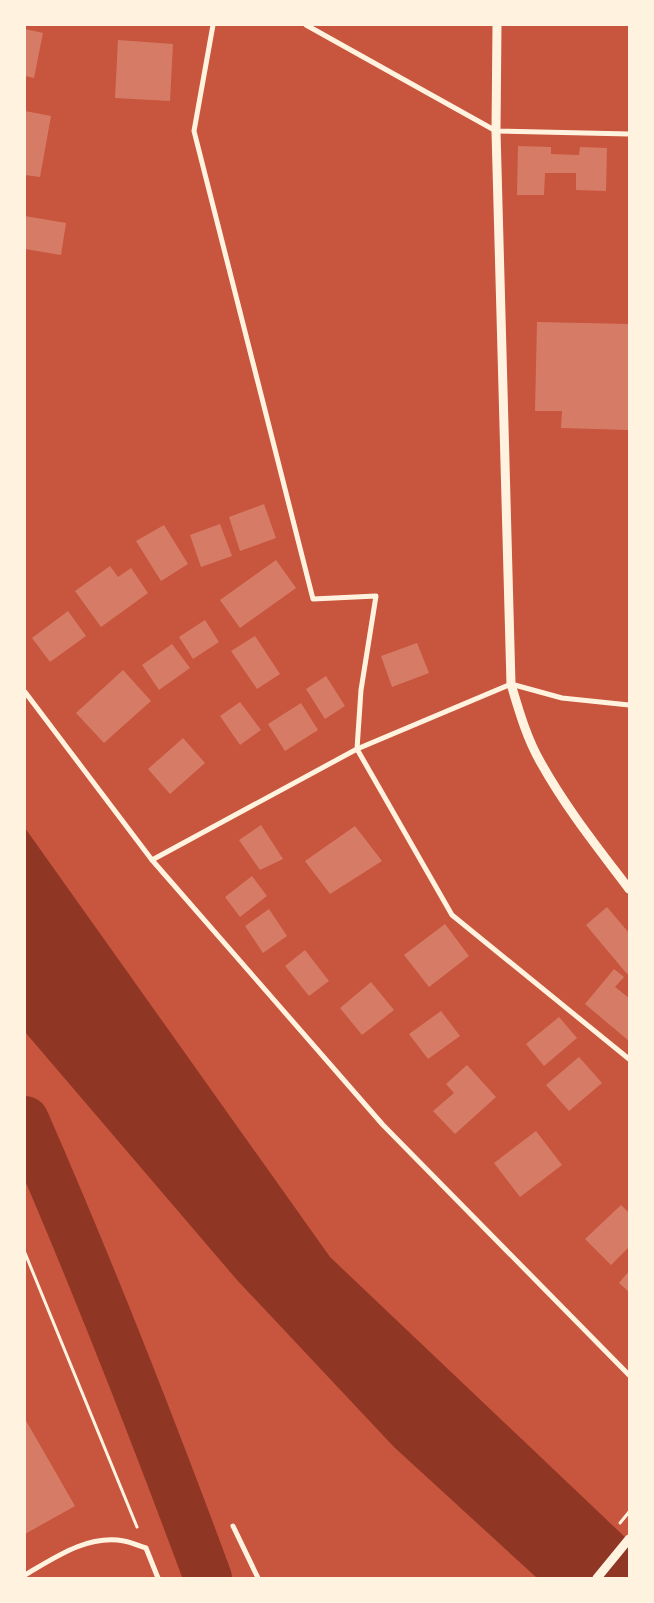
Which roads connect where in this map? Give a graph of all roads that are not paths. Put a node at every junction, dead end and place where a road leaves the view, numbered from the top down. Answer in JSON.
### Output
{"nodes":[{"id":1,"x":213,"y":25,"type":"edge"},
{"id":2,"x":306,"y":25,"type":"edge"},
{"id":3,"x":497,"y":25,"type":"edge"},
{"id":4,"x":496,"y":131,"type":"junction"},
{"id":5,"x":629,"y":134,"type":"edge"},
{"id":6,"x":510,"y":684,"type":"junction"},
{"id":7,"x":25,"y":692,"type":"edge"},
{"id":8,"x":629,"y":705,"type":"edge"},
{"id":9,"x":357,"y":749,"type":"junction"},
{"id":10,"x":152,"y":860,"type":"junction"},
{"id":11,"x":629,"y":889,"type":"edge"},
{"id":12,"x":629,"y":1059,"type":"edge"},
{"id":13,"x":629,"y":1375,"type":"edge"},
{"id":14,"x":233,"y":1526,"type":"dead end"},
{"id":15,"x":629,"y":1539,"type":"edge"},
{"id":16,"x":25,"y":1575,"type":"edge"},
{"id":17,"x":158,"y":1578,"type":"edge"},
{"id":18,"x":258,"y":1578,"type":"edge"},
{"id":19,"x":597,"y":1578,"type":"edge"}],
"edges":[{"from":1,"to":9,"type":"street"},
{"from":2,"to":4,"type":"street"},
{"from":3,"to":4,"type":"street"},
{"from":4,"to":5,"type":"street"},
{"from":4,"to":6,"type":"street"},
{"from":6,"to":8,"type":"street"},
{"from":6,"to":9,"type":"street"},
{"from":6,"to":11,"type":"street"},
{"from":7,"to":10,"type":"street"},
{"from":9,"to":10,"type":"street"},
{"from":9,"to":12,"type":"street"},
{"from":10,"to":13,"type":"street"},
{"from":14,"to":18,"type":"street"},
{"from":15,"to":19,"type":"street"},
{"from":16,"to":17,"type":"street"}]}
